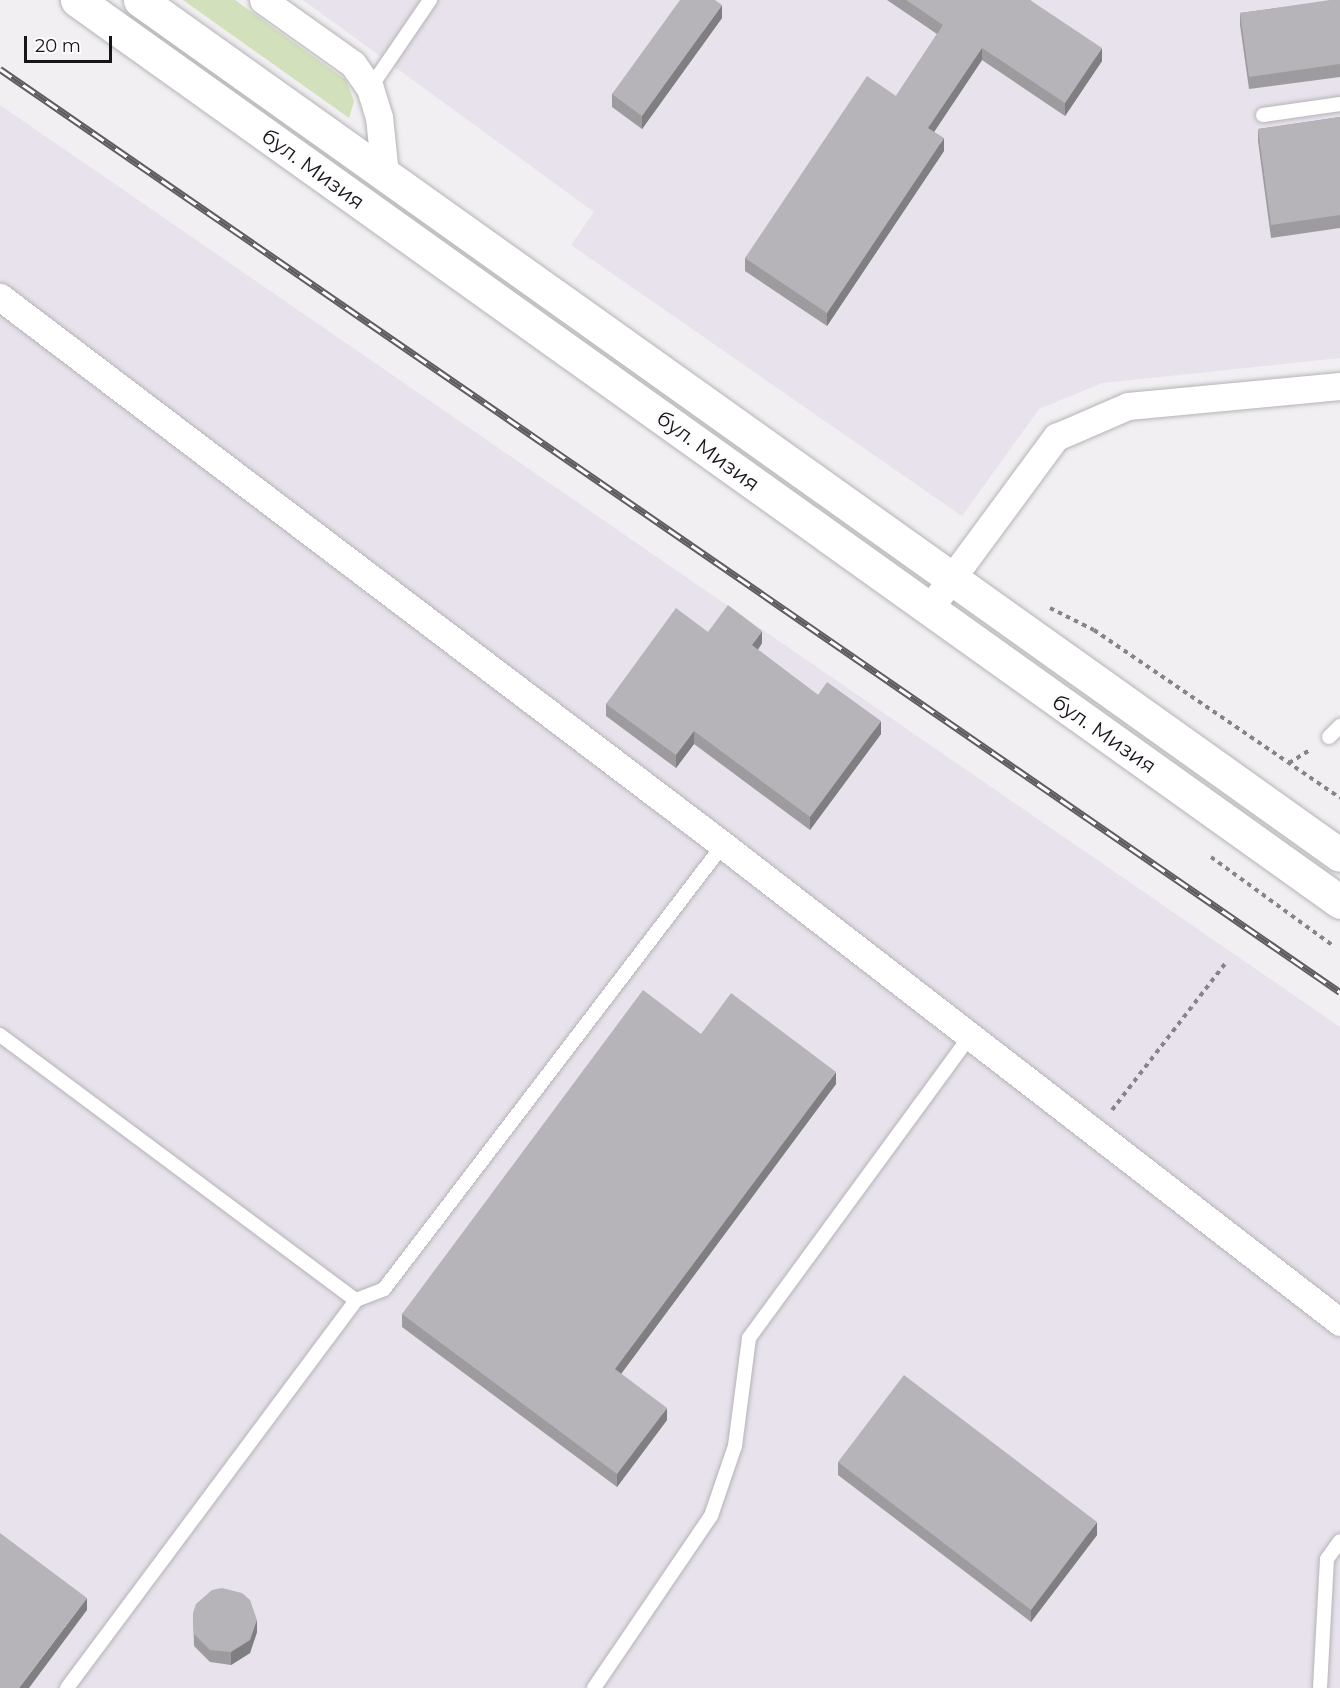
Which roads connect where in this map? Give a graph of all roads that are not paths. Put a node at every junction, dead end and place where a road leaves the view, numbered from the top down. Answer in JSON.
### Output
{"nodes":[{"id":1,"x":77,"y":0,"type":"edge"},
{"id":2,"x":140,"y":0,"type":"edge"},
{"id":3,"x":263,"y":0,"type":"edge"},
{"id":4,"x":430,"y":0,"type":"edge"},
{"id":5,"x":370,"y":88,"type":"junction"},
{"id":6,"x":1340,"y":104,"type":"edge"},
{"id":7,"x":1263,"y":115,"type":"dead end"},
{"id":8,"x":385,"y":174,"type":"junction"},
{"id":9,"x":0,"y":297,"type":"edge"},
{"id":10,"x":1340,"y":386,"type":"edge"},
{"id":11,"x":952,"y":578,"type":"junction"},
{"id":12,"x":929,"y":609,"type":"junction"},
{"id":13,"x":1340,"y":726,"type":"edge"},
{"id":14,"x":1329,"y":737,"type":"dead end"},
{"id":15,"x":723,"y":845,"type":"junction"},
{"id":16,"x":1340,"y":855,"type":"edge"},
{"id":17,"x":1340,"y":902,"type":"edge"},
{"id":18,"x":0,"y":1035,"type":"edge"},
{"id":19,"x":970,"y":1036,"type":"junction"},
{"id":20,"x":356,"y":1300,"type":"junction"},
{"id":21,"x":1340,"y":1322,"type":"edge"},
{"id":22,"x":1340,"y":1541,"type":"edge"},
{"id":23,"x":67,"y":1688,"type":"edge"},
{"id":24,"x":594,"y":1688,"type":"edge"},
{"id":25,"x":1320,"y":1688,"type":"edge"}],
"edges":[{"from":1,"to":12,"type":"street","name":"бул. Мизия"},
{"from":2,"to":8,"type":"street","name":"бул. Мизия"},
{"from":3,"to":5,"type":"street"},
{"from":4,"to":5,"type":"lane"},
{"from":5,"to":8,"type":"street"},
{"from":6,"to":7,"type":"lane"},
{"from":8,"to":11,"type":"street","name":"бул. Мизия"},
{"from":9,"to":15,"type":"street"},
{"from":10,"to":11,"type":"street"},
{"from":11,"to":12,"type":"street"},
{"from":11,"to":16,"type":"street","name":"бул. Мизия"},
{"from":12,"to":17,"type":"street","name":"бул. Мизия"},
{"from":13,"to":14,"type":"lane"},
{"from":15,"to":19,"type":"street"},
{"from":15,"to":20,"type":"lane"},
{"from":18,"to":20,"type":"lane"},
{"from":19,"to":21,"type":"street"},
{"from":19,"to":24,"type":"lane"},
{"from":20,"to":23,"type":"lane"},
{"from":22,"to":25,"type":"lane"}]}
